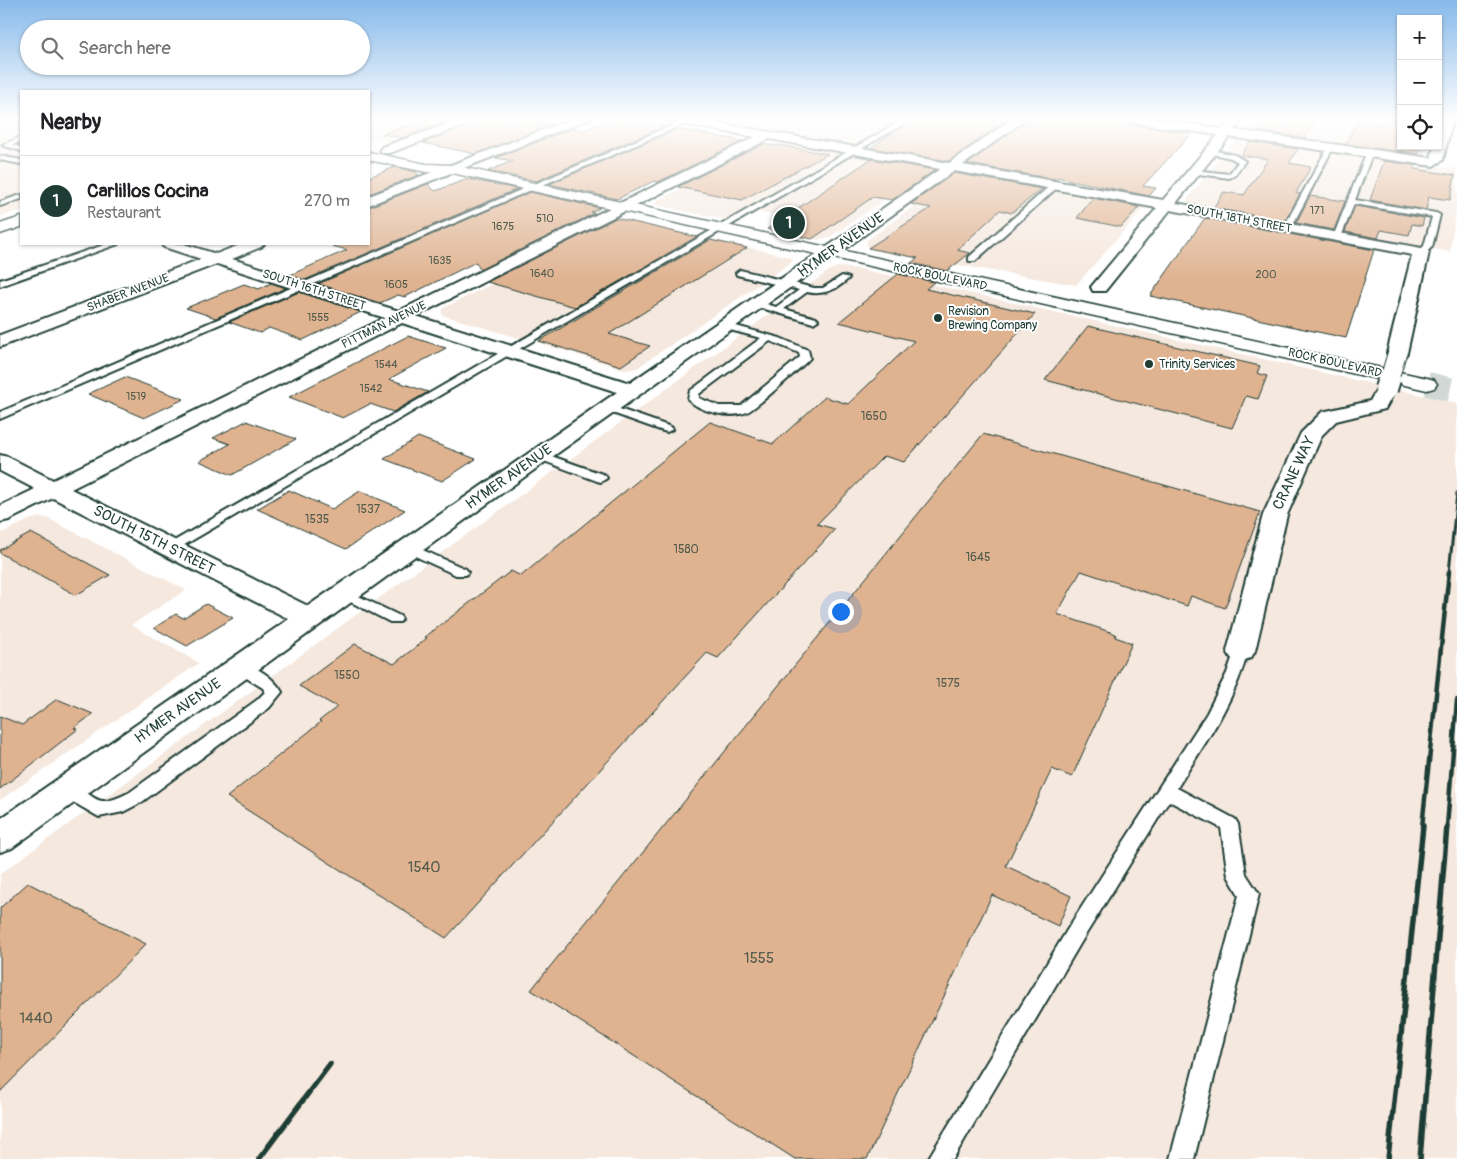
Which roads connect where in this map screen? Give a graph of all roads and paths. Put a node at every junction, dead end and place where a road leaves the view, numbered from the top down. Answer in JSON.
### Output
{"nodes":[{"id":1,"x":441,"y":173,"type":"edge"},
{"id":2,"x":470,"y":173,"type":"edge"},
{"id":3,"x":569,"y":173,"type":"edge"},
{"id":4,"x":693,"y":173,"type":"edge"},
{"id":5,"x":817,"y":173,"type":"edge"},
{"id":6,"x":942,"y":173,"type":"edge"},
{"id":7,"x":986,"y":173,"type":"edge"},
{"id":8,"x":1193,"y":173,"type":"edge"},
{"id":9,"x":1204,"y":173,"type":"edge"},
{"id":10,"x":1233,"y":173,"type":"edge"},
{"id":11,"x":1317,"y":173,"type":"edge"},
{"id":12,"x":1361,"y":173,"type":"edge"},
{"id":13,"x":1056,"y":185,"type":"junction"},
{"id":14,"x":534,"y":188,"type":"junction"},
{"id":15,"x":20,"y":197,"type":"edge"},
{"id":16,"x":370,"y":201,"type":"edge"},
{"id":17,"x":1350,"y":201,"type":"junction"},
{"id":18,"x":0,"y":204,"type":"edge"},
{"id":19,"x":1166,"y":205,"type":"junction"},
{"id":20,"x":624,"y":208,"type":"junction"},
{"id":21,"x":20,"y":222,"type":"edge"},
{"id":22,"x":2,"y":227,"type":"edge"},
{"id":23,"x":1287,"y":228,"type":"junction"},
{"id":24,"x":720,"y":229,"type":"junction"},
{"id":25,"x":1337,"y":237,"type":"junction"},
{"id":26,"x":111,"y":245,"type":"edge"},
{"id":27,"x":172,"y":245,"type":"edge"},
{"id":28,"x":253,"y":245,"type":"edge"},
{"id":29,"x":1422,"y":252,"type":"junction"},
{"id":30,"x":830,"y":254,"type":"junction"},
{"id":31,"x":216,"y":259,"type":"junction"},
{"id":32,"x":972,"y":259,"type":"dead end"},
{"id":33,"x":740,"y":272,"type":"dead end"},
{"id":34,"x":845,"y":278,"type":"dead end"},
{"id":35,"x":0,"y":283,"type":"edge"},
{"id":36,"x":304,"y":286,"type":"junction"},
{"id":37,"x":796,"y":287,"type":"junction"},
{"id":38,"x":1099,"y":287,"type":"dead end"},
{"id":39,"x":767,"y":307,"type":"junction"},
{"id":40,"x":400,"y":317,"type":"junction"},
{"id":41,"x":813,"y":320,"type":"dead end"},
{"id":42,"x":725,"y":326,"type":"junction"},
{"id":43,"x":768,"y":338,"type":"junction"},
{"id":44,"x":0,"y":342,"type":"edge"},
{"id":45,"x":507,"y":351,"type":"junction"},
{"id":46,"x":1427,"y":384,"type":"tunnel mouth"},
{"id":47,"x":632,"y":390,"type":"junction"},
{"id":48,"x":608,"y":408,"type":"junction"},
{"id":49,"x":0,"y":416,"type":"edge"},
{"id":50,"x":667,"y":429,"type":"dead end"},
{"id":51,"x":540,"y":456,"type":"junction"},
{"id":52,"x":0,"y":462,"type":"edge"},
{"id":53,"x":601,"y":478,"type":"dead end"},
{"id":54,"x":52,"y":489,"type":"junction"},
{"id":55,"x":0,"y":515,"type":"edge"},
{"id":56,"x":169,"y":548,"type":"junction"},
{"id":57,"x":409,"y":548,"type":"junction"},
{"id":58,"x":461,"y":572,"type":"dead end"},
{"id":59,"x":344,"y":593,"type":"junction"},
{"id":60,"x":309,"y":618,"type":"junction"},
{"id":61,"x":395,"y":619,"type":"dead end"},
{"id":62,"x":1241,"y":651,"type":"joint"},
{"id":63,"x":240,"y":667,"type":"junction"},
{"id":64,"x":67,"y":790,"type":"junction"},
{"id":65,"x":1166,"y":791,"type":"junction"},
{"id":66,"x":0,"y":838,"type":"edge"},
{"id":67,"x":940,"y":1159,"type":"edge"},
{"id":68,"x":1182,"y":1159,"type":"edge"}],
"edges":[{"from":1,"to":16,"type":"street"},
{"from":2,"to":14,"type":"main road","name":"ROCK BOULEVARD"},
{"from":3,"to":14,"type":"lane"},
{"from":4,"to":20,"type":"street","name":"PITTMAN AVENUE"},
{"from":5,"to":24,"type":"lane"},
{"from":6,"to":30,"type":"street","name":"HYMER AVENUE"},
{"from":7,"to":13,"type":"street","name":"SOUTH 18TH STREET"},
{"from":8,"to":19,"type":"street"},
{"from":9,"to":10,"type":"lane"},
{"from":11,"to":23,"type":"lane"},
{"from":12,"to":17,"type":"lane"},
{"from":13,"to":19,"type":"street","name":"SOUTH 18TH STREET"},
{"from":13,"to":32,"type":"lane"},
{"from":14,"to":20,"type":"main road","name":"ROCK BOULEVARD"},
{"from":14,"to":36,"type":"lane"},
{"from":15,"to":18,"type":"lane"},
{"from":17,"to":25,"type":"lane"},
{"from":17,"to":29,"type":"lane"},
{"from":19,"to":23,"type":"street","name":"SOUTH 18TH STREET"},
{"from":19,"to":38,"type":"street"},
{"from":20,"to":24,"type":"main road","name":"ROCK BOULEVARD"},
{"from":20,"to":40,"type":"street","name":"PITTMAN AVENUE"},
{"from":21,"to":22,"type":"main road"},
{"from":23,"to":25,"type":"street","name":"SOUTH 18TH STREET"},
{"from":24,"to":30,"type":"main road","name":"ROCK BOULEVARD"},
{"from":24,"to":45,"type":"lane"},
{"from":25,"to":29,"type":"street","name":"SOUTH 18TH STREET"},
{"from":26,"to":35,"type":"lane"},
{"from":27,"to":31,"type":"street","name":"SOUTH 16TH STREET"},
{"from":28,"to":31,"type":"street","name":"SHABER AVENUE"},
{"from":29,"to":62,"type":"street","name":"CRANE WAY","bridge":true},
{"from":30,"to":37,"type":"street","name":"HYMER AVENUE"},
{"from":30,"to":46,"type":"main road","name":"ROCK BOULEVARD"},
{"from":31,"to":36,"type":"street","name":"SOUTH 16TH STREET"},
{"from":31,"to":44,"type":"street","name":"SHABER AVENUE"},
{"from":33,"to":37,"type":"lane"},
{"from":34,"to":37,"type":"lane"},
{"from":36,"to":40,"type":"street","name":"SOUTH 16TH STREET"},
{"from":36,"to":49,"type":"lane"},
{"from":37,"to":39,"type":"street","name":"HYMER AVENUE"},
{"from":39,"to":41,"type":"lane"},
{"from":39,"to":42,"type":"street","name":"HYMER AVENUE"},
{"from":40,"to":45,"type":"street","name":"SOUTH 16TH STREET"},
{"from":40,"to":54,"type":"street","name":"PITTMAN AVENUE"},
{"from":42,"to":43,"type":"lane"},
{"from":42,"to":47,"type":"street","name":"HYMER AVENUE"},
{"from":43,"to":43,"type":"lane"},
{"from":45,"to":47,"type":"street","name":"SOUTH 16TH STREET"},
{"from":45,"to":56,"type":"lane"},
{"from":47,"to":48,"type":"street","name":"HYMER AVENUE"},
{"from":48,"to":50,"type":"lane"},
{"from":48,"to":51,"type":"street","name":"HYMER AVENUE"},
{"from":51,"to":53,"type":"lane"},
{"from":51,"to":57,"type":"street","name":"HYMER AVENUE"},
{"from":52,"to":54,"type":"street","name":"SOUTH 15TH STREET"},
{"from":54,"to":55,"type":"street","name":"PITTMAN AVENUE"},
{"from":54,"to":56,"type":"street","name":"SOUTH 15TH STREET"},
{"from":56,"to":60,"type":"street","name":"SOUTH 15TH STREET"},
{"from":57,"to":58,"type":"lane"},
{"from":57,"to":59,"type":"street","name":"HYMER AVENUE"},
{"from":59,"to":60,"type":"street","name":"HYMER AVENUE"},
{"from":59,"to":61,"type":"lane"},
{"from":60,"to":63,"type":"street","name":"HYMER AVENUE"},
{"from":62,"to":65,"type":"lane"},
{"from":63,"to":64,"type":"street","name":"HYMER AVENUE"},
{"from":63,"to":64,"type":"lane"},
{"from":64,"to":66,"type":"street","name":"HYMER AVENUE"},
{"from":65,"to":67,"type":"lane"},
{"from":65,"to":68,"type":"lane"}]}
